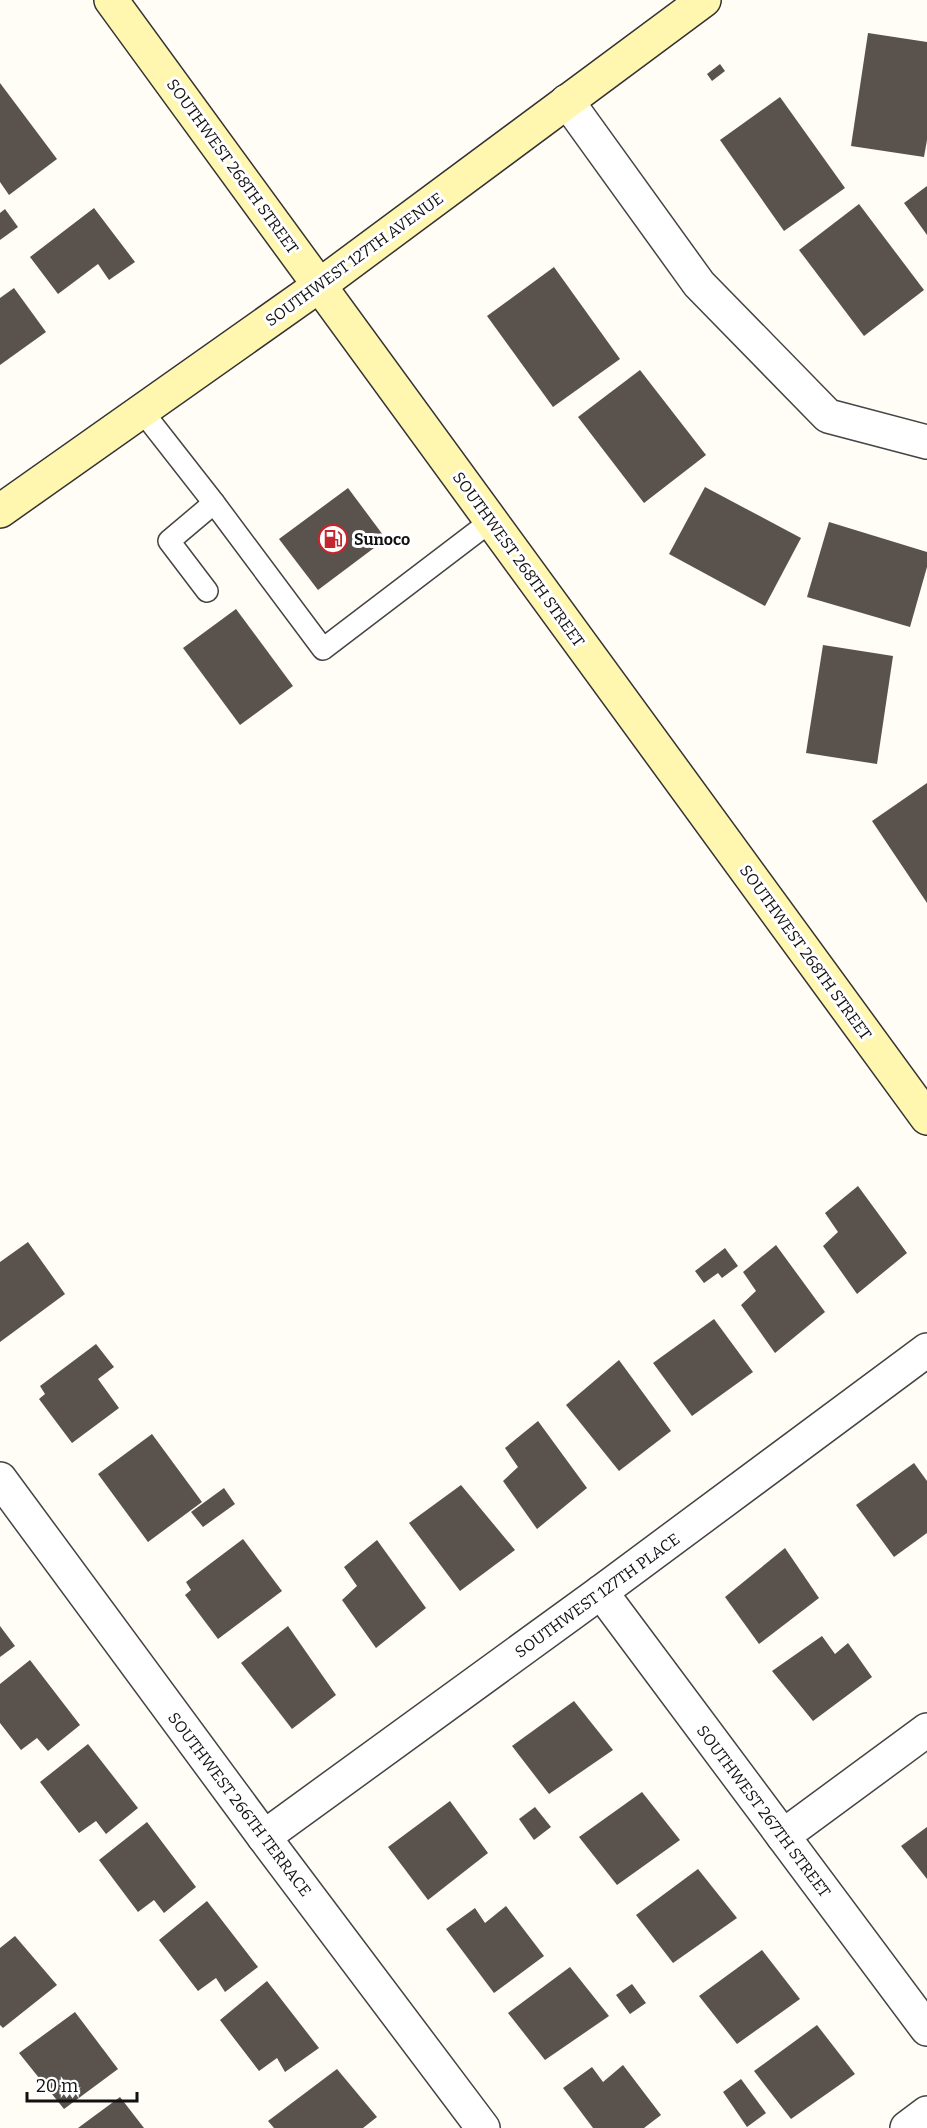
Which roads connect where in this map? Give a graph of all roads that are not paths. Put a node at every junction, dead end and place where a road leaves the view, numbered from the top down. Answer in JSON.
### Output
{"nodes":[{"id":1,"x":111,"y":0,"type":"edge"},
{"id":2,"x":704,"y":0,"type":"edge"},
{"id":3,"x":567,"y":101,"type":"junction"},
{"id":4,"x":320,"y":285,"type":"junction"},
{"id":5,"x":142,"y":411,"type":"junction"},
{"id":6,"x":927,"y":442,"type":"edge"},
{"id":7,"x":214,"y":503,"type":"junction"},
{"id":8,"x":0,"y":511,"type":"edge"},
{"id":9,"x":492,"y":521,"type":"junction"},
{"id":10,"x":207,"y":591,"type":"dead end"},
{"id":11,"x":927,"y":1118,"type":"edge"},
{"id":12,"x":927,"y":1350,"type":"edge"},
{"id":13,"x":0,"y":1479,"type":"edge"},
{"id":14,"x":602,"y":1592,"type":"junction"},
{"id":15,"x":927,"y":1730,"type":"edge"},
{"id":16,"x":783,"y":1836,"type":"junction"},
{"id":17,"x":264,"y":1837,"type":"junction"},
{"id":18,"x":927,"y":2029,"type":"edge"},
{"id":19,"x":927,"y":2113,"type":"edge"},
{"id":20,"x":483,"y":2128,"type":"edge"},
{"id":21,"x":907,"y":2128,"type":"edge"}],
"edges":[{"from":1,"to":4,"type":"main road","name":"SOUTHWEST 268TH STREET"},
{"from":2,"to":3,"type":"main road","name":"SOUTHWEST 127TH AVENUE"},
{"from":3,"to":4,"type":"main road","name":"SOUTHWEST 127TH AVENUE"},
{"from":3,"to":6,"type":"street"},
{"from":4,"to":5,"type":"main road","name":"SOUTHWEST 127TH AVENUE"},
{"from":4,"to":9,"type":"main road","name":"SOUTHWEST 268TH STREET"},
{"from":5,"to":7,"type":"lane"},
{"from":5,"to":8,"type":"main road","name":"SOUTHWEST 127TH AVENUE"},
{"from":7,"to":9,"type":"lane"},
{"from":7,"to":10,"type":"lane"},
{"from":9,"to":11,"type":"main road","name":"SOUTHWEST 268TH STREET"},
{"from":12,"to":14,"type":"street","name":"SOUTHWEST 127TH PLACE"},
{"from":13,"to":17,"type":"street","name":"SOUTHWEST 266TH TERRACE"},
{"from":14,"to":16,"type":"street","name":"SOUTHWEST 267TH STREET"},
{"from":14,"to":17,"type":"street","name":"SOUTHWEST 127TH PLACE"},
{"from":15,"to":16,"type":"street"},
{"from":16,"to":18,"type":"street","name":"SOUTHWEST 267TH STREET"},
{"from":17,"to":20,"type":"street","name":"SOUTHWEST 266TH TERRACE"},
{"from":19,"to":21,"type":"street"}]}
